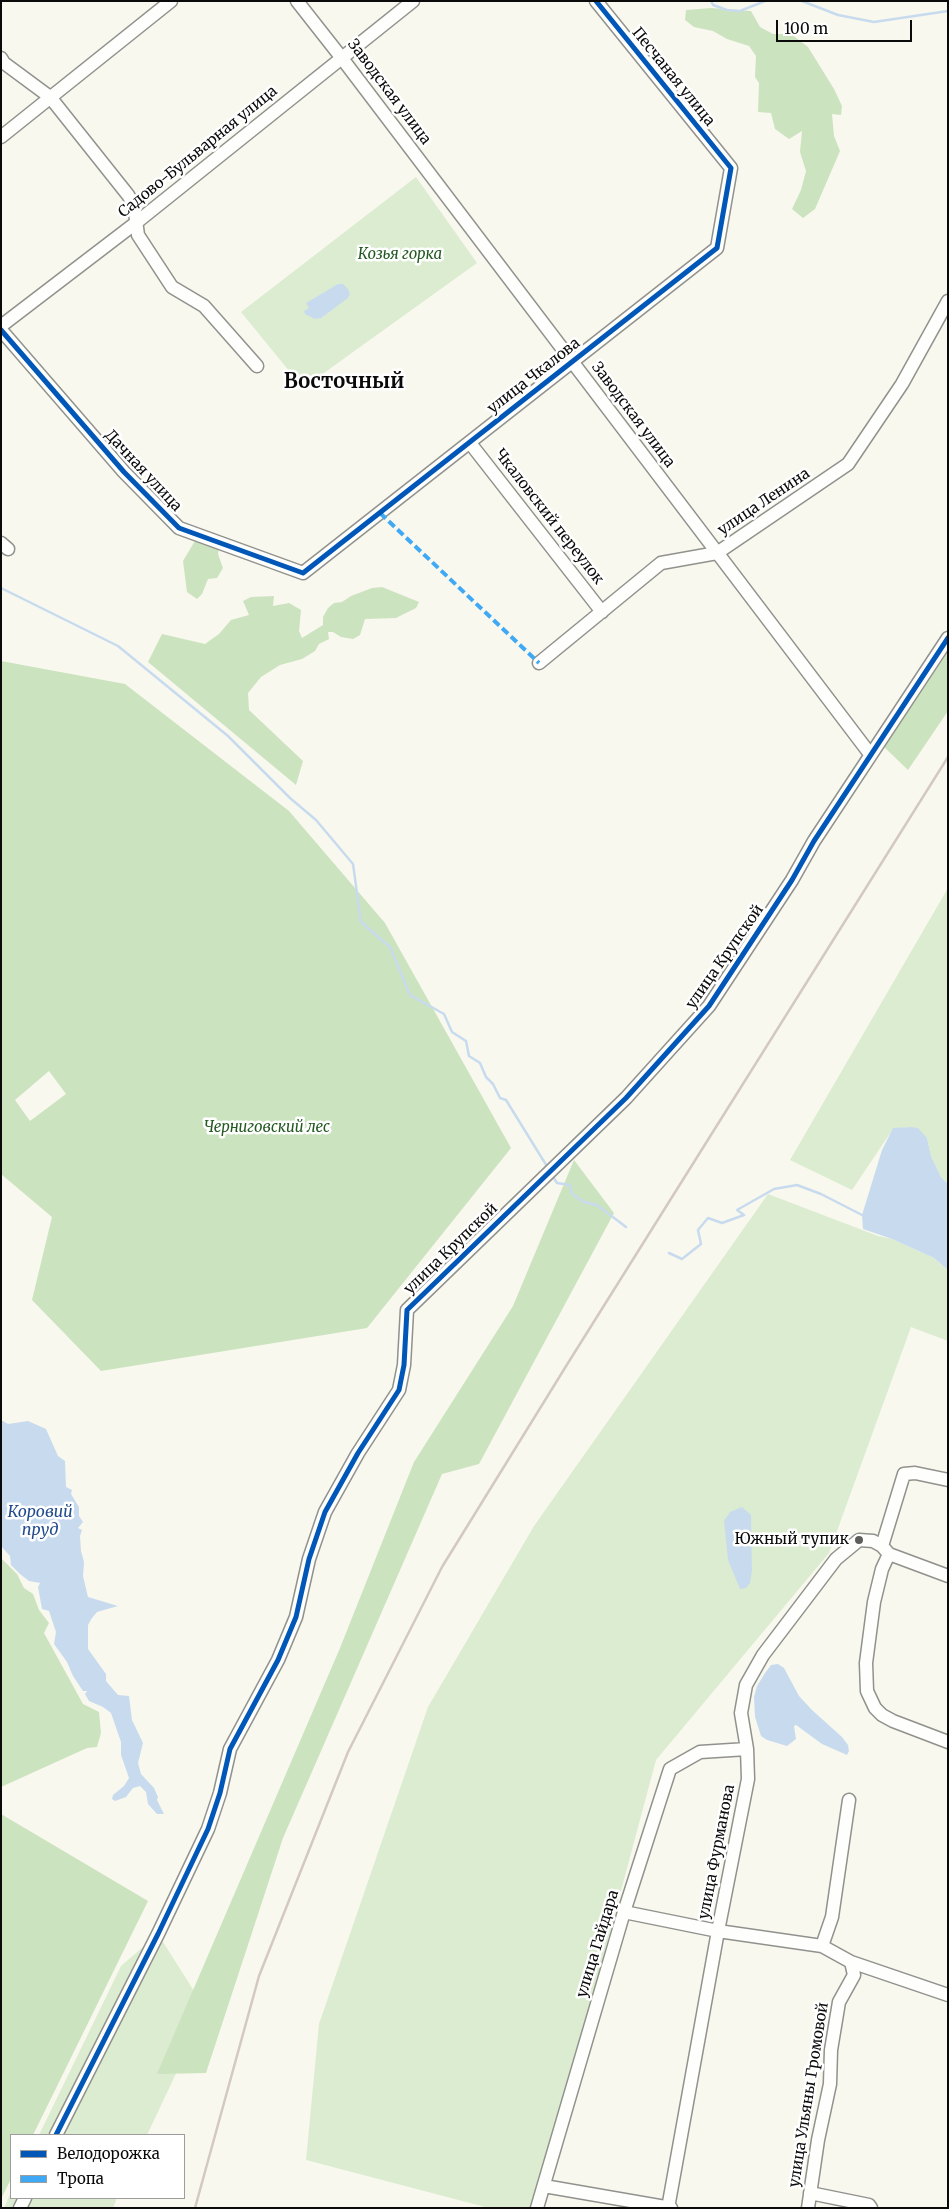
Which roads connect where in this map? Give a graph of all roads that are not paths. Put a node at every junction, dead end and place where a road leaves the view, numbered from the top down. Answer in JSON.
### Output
{"nodes":[{"id":1,"x":171,"y":1,"type":"edge"},
{"id":2,"x":297,"y":1,"type":"edge"},
{"id":3,"x":413,"y":1,"type":"edge"},
{"id":4,"x":596,"y":1,"type":"edge"},
{"id":5,"x":342,"y":57,"type":"junction"},
{"id":6,"x":1,"y":58,"type":"edge"},
{"id":7,"x":50,"y":97,"type":"junction"},
{"id":8,"x":1,"y":137,"type":"edge"},
{"id":9,"x":731,"y":168,"type":"joint"},
{"id":10,"x":137,"y":222,"type":"junction"},
{"id":11,"x":947,"y":305,"type":"edge"},
{"id":12,"x":1,"y":326,"type":"edge"},
{"id":13,"x":1,"y":330,"type":"edge"},
{"id":14,"x":572,"y":362,"type":"junction"},
{"id":15,"x":257,"y":366,"type":"dead end"},
{"id":16,"x":470,"y":443,"type":"junction"},
{"id":17,"x":717,"y":553,"type":"junction"},
{"id":18,"x":303,"y":573,"type":"joint"},
{"id":19,"x":602,"y":612,"type":"junction"},
{"id":20,"x":948,"y":638,"type":"edge"},
{"id":21,"x":540,"y":663,"type":"dead end"},
{"id":22,"x":870,"y":754,"type":"junction"},
{"id":23,"x":948,"y":1480,"type":"edge"},
{"id":24,"x":885,"y":1550,"type":"junction"},
{"id":25,"x":948,"y":1576,"type":"edge"},
{"id":26,"x":948,"y":1742,"type":"edge"},
{"id":27,"x":747,"y":1749,"type":"junction"},
{"id":28,"x":849,"y":1800,"type":"dead end"},
{"id":29,"x":624,"y":1912,"type":"junction"},
{"id":30,"x":718,"y":1931,"type":"junction"},
{"id":31,"x":822,"y":1946,"type":"junction"},
{"id":32,"x":851,"y":1962,"type":"junction"},
{"id":33,"x":948,"y":1995,"type":"edge"},
{"id":34,"x":57,"y":2134,"type":"edge"},
{"id":35,"x":544,"y":2186,"type":"junction"},
{"id":36,"x":810,"y":2193,"type":"junction"},
{"id":37,"x":537,"y":2208,"type":"edge"},
{"id":38,"x":669,"y":2208,"type":"edge"},
{"id":39,"x":808,"y":2208,"type":"edge"},
{"id":40,"x":872,"y":2208,"type":"edge"}],
"edges":[{"from":1,"to":7,"type":"street"},
{"from":2,"to":5,"type":"street","name":"Заводская улица"},
{"from":3,"to":5,"type":"street","name":"Садово-Бульварная улица"},
{"from":4,"to":9,"type":"street","name":"Песчаная улица"},
{"from":5,"to":10,"type":"street","name":"Садово-Бульварная улица"},
{"from":5,"to":14,"type":"street","name":"Заводская улица"},
{"from":6,"to":7,"type":"street"},
{"from":7,"to":8,"type":"street"},
{"from":7,"to":10,"type":"street"},
{"from":9,"to":14,"type":"street","name":"улица Чкалова"},
{"from":10,"to":12,"type":"street","name":"Садово-Бульварная улица"},
{"from":10,"to":15,"type":"street"},
{"from":11,"to":17,"type":"street","name":"улица Ленина"},
{"from":13,"to":18,"type":"street","name":"Дачная улица"},
{"from":14,"to":16,"type":"street","name":"улица Чкалова"},
{"from":14,"to":17,"type":"street","name":"Заводская улица"},
{"from":16,"to":18,"type":"street","name":"улица Чкалова"},
{"from":16,"to":19,"type":"street","name":"Чкаловский переулок"},
{"from":17,"to":19,"type":"street","name":"улица Ленина"},
{"from":17,"to":22,"type":"street","name":"Заводская улица"},
{"from":19,"to":21,"type":"street","name":"улица Ленина"},
{"from":20,"to":22,"type":"street","name":"улица Крупской"},
{"from":22,"to":34,"type":"street","name":"улица Крупской"},
{"from":23,"to":24,"type":"street"},
{"from":24,"to":25,"type":"street"},
{"from":24,"to":26,"type":"street"},
{"from":24,"to":27,"type":"street","name":"улица Фурманова"},
{"from":27,"to":29,"type":"street","name":"улица Гайдара"},
{"from":27,"to":30,"type":"street","name":"улица Фурманова"},
{"from":28,"to":31,"type":"street"},
{"from":29,"to":30,"type":"street"},
{"from":29,"to":35,"type":"street","name":"улица Гайдара"},
{"from":30,"to":31,"type":"street"},
{"from":30,"to":38,"type":"street","name":"улица Фурманова"},
{"from":31,"to":32,"type":"street"},
{"from":32,"to":33,"type":"street"},
{"from":32,"to":36,"type":"street","name":"улица Ульяны Громовой"},
{"from":35,"to":37,"type":"street","name":"улица Гайдара"},
{"from":35,"to":38,"type":"street"},
{"from":36,"to":39,"type":"street","name":"улица Ульяны Громовой"},
{"from":36,"to":40,"type":"street"}]}
